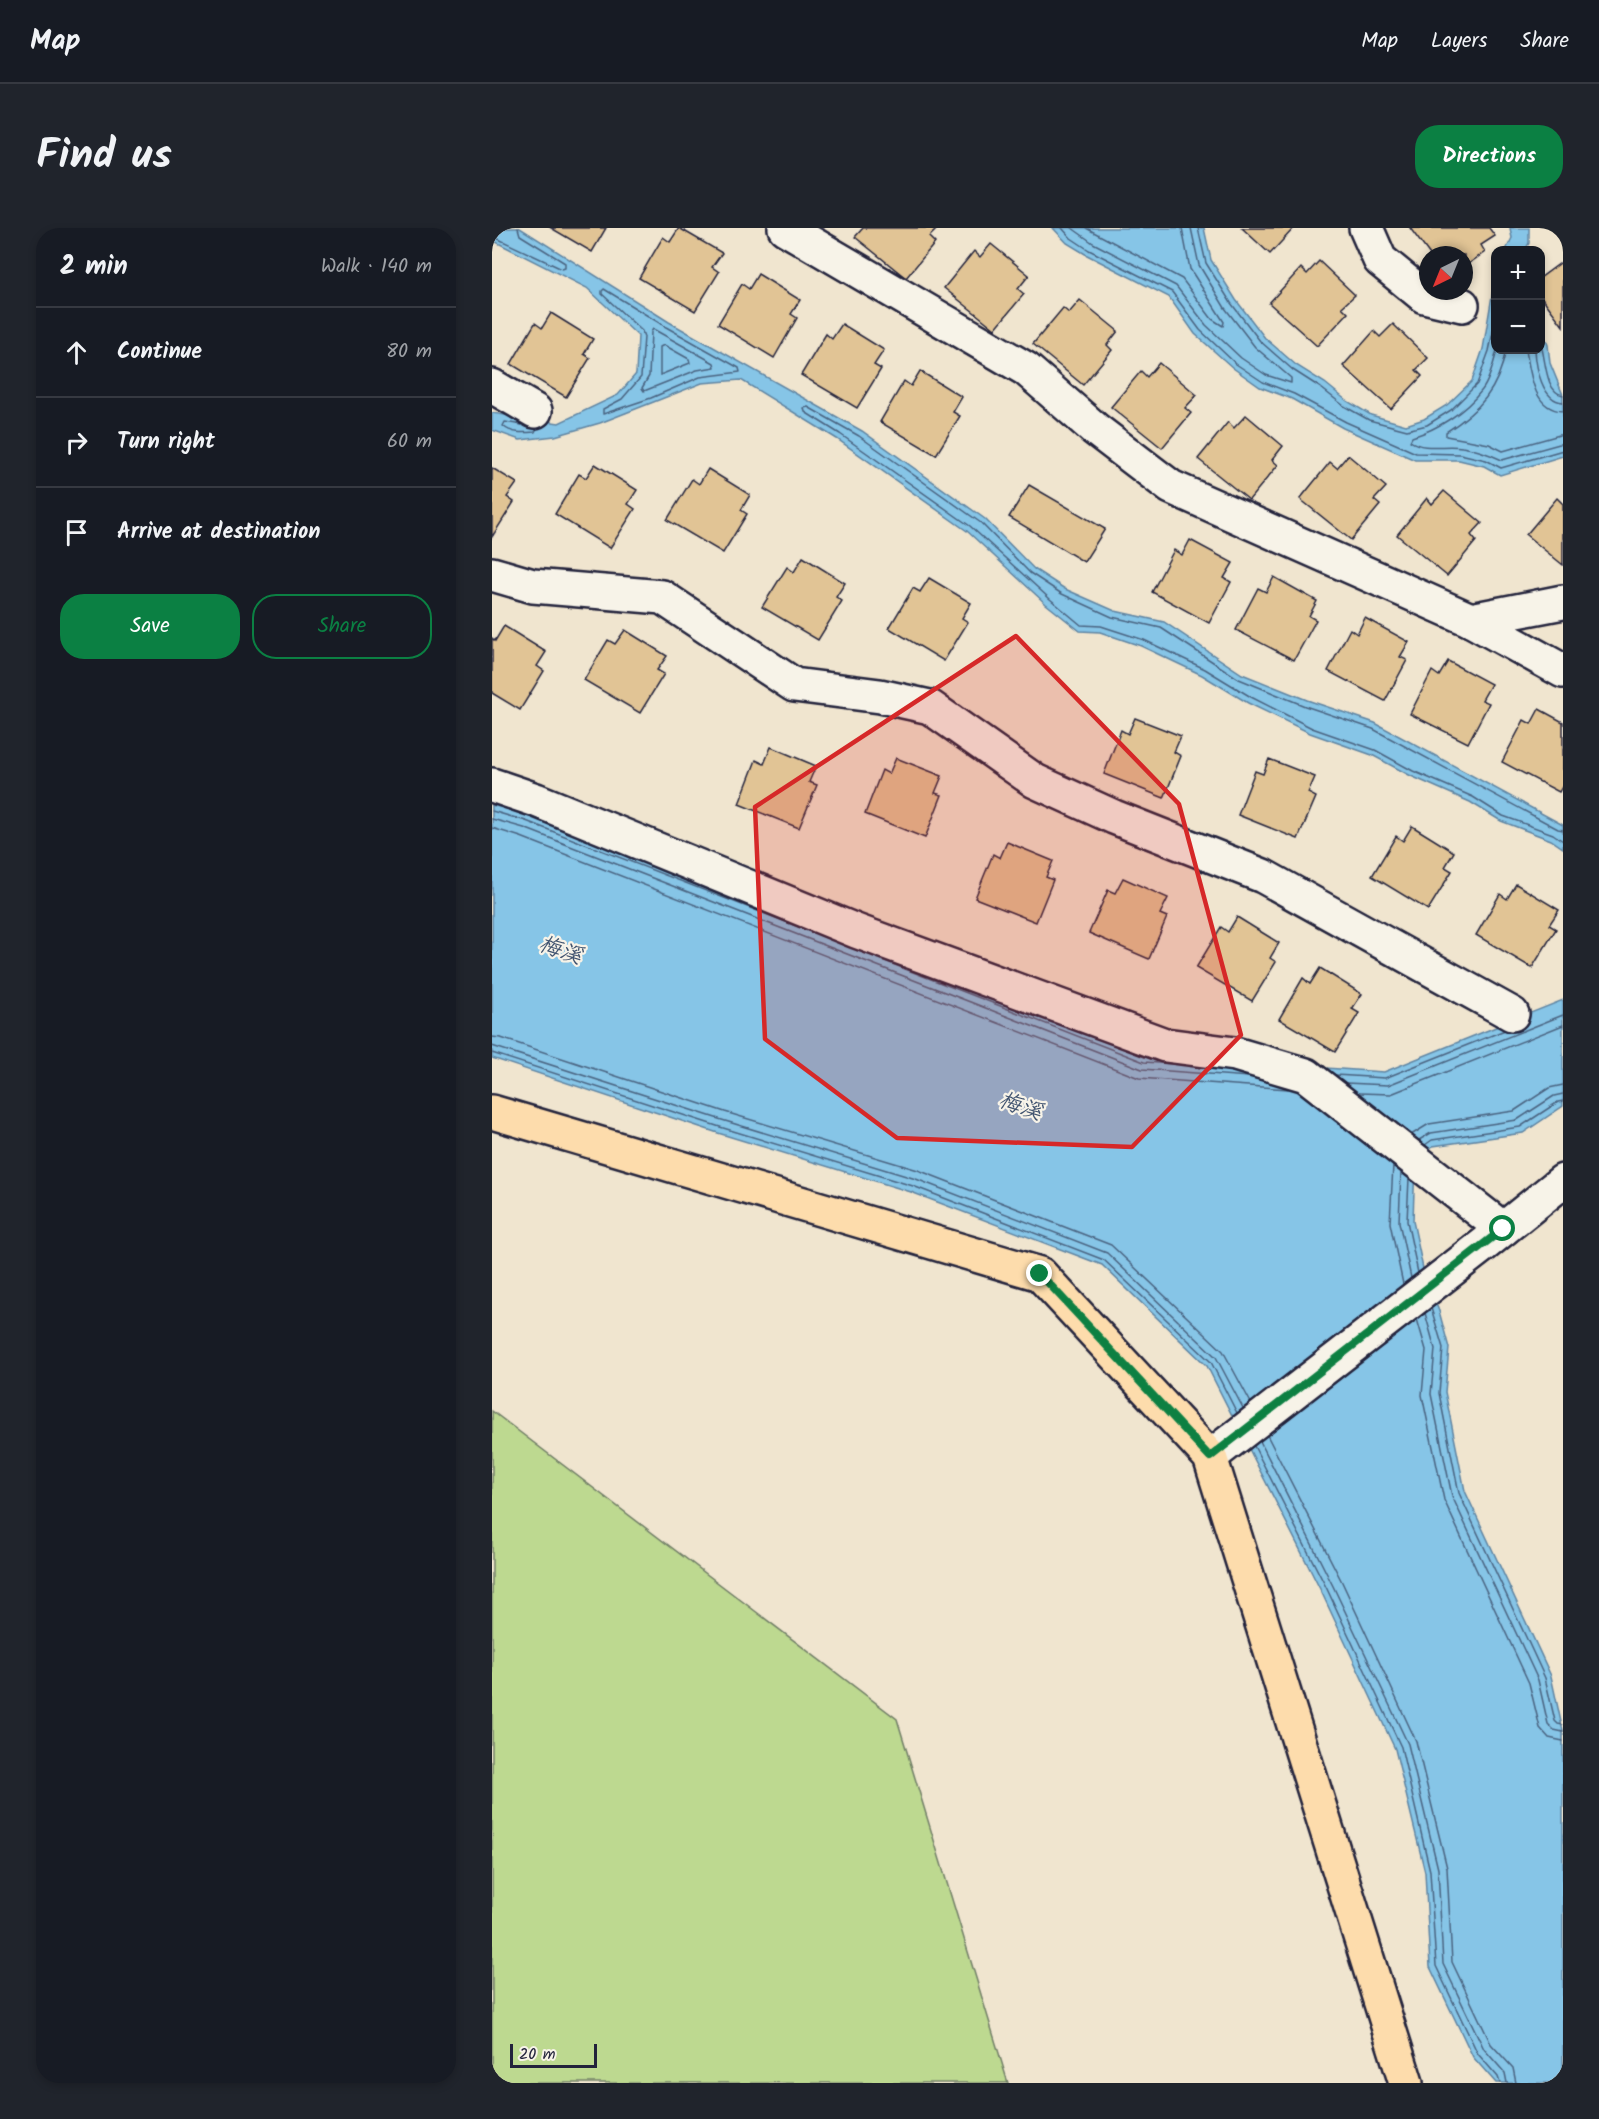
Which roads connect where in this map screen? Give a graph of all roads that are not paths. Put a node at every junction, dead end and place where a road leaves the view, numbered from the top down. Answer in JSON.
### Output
{"nodes":[{"id":1,"x":785,"y":228,"type":"edge"},
{"id":2,"x":1366,"y":228,"type":"edge"},
{"id":3,"x":1462,"y":305,"type":"dead end"},
{"id":4,"x":492,"y":386,"type":"edge"},
{"id":5,"x":535,"y":411,"type":"dead end"},
{"id":6,"x":492,"y":574,"type":"edge"},
{"id":7,"x":1563,"y":602,"type":"edge"},
{"id":8,"x":1471,"y":620,"type":"junction"},
{"id":9,"x":1563,"y":671,"type":"edge"},
{"id":10,"x":492,"y":785,"type":"edge"},
{"id":11,"x":1512,"y":1014,"type":"dead end"},
{"id":12,"x":492,"y":1112,"type":"edge"},
{"id":13,"x":1563,"y":1180,"type":"edge"},
{"id":14,"x":1494,"y":1236,"type":"junction"},
{"id":15,"x":1210,"y":1457,"type":"junction"},
{"id":16,"x":1406,"y":2083,"type":"edge"}],
"edges":[{"from":1,"to":8,"type":"street"},
{"from":2,"to":3,"type":"street"},
{"from":4,"to":5,"type":"street"},
{"from":6,"to":11,"type":"street"},
{"from":7,"to":8,"type":"street"},
{"from":8,"to":9,"type":"street"},
{"from":10,"to":14,"type":"street"},
{"from":12,"to":15,"type":"main road"},
{"from":13,"to":14,"type":"street"},
{"from":14,"to":15,"type":"street"},
{"from":15,"to":16,"type":"main road"}]}
